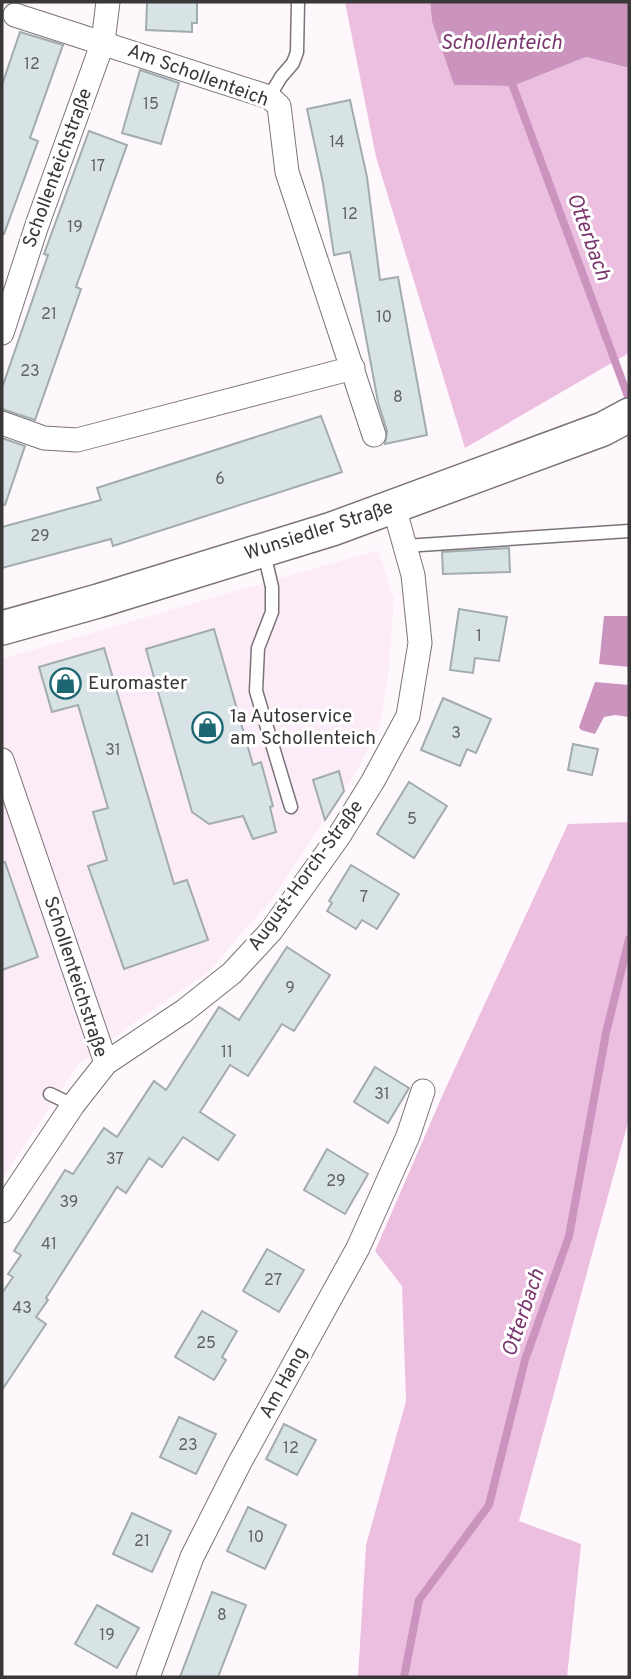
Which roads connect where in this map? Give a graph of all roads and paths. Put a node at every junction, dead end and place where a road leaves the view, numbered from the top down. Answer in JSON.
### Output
{"nodes":[{"id":1,"x":108,"y":2,"type":"edge"},
{"id":2,"x":298,"y":2,"type":"edge"},
{"id":3,"x":15,"y":15,"type":"dead end"},
{"id":4,"x":103,"y":42,"type":"junction"},
{"id":5,"x":269,"y":97,"type":"junction"},
{"id":6,"x":2,"y":333,"type":"edge"},
{"id":7,"x":353,"y":368,"type":"junction"},
{"id":8,"x":616,"y":422,"type":"edge"},
{"id":9,"x":2,"y":423,"type":"edge"},
{"id":10,"x":374,"y":435,"type":"dead end"},
{"id":11,"x":394,"y":507,"type":"junction"},
{"id":12,"x":629,"y":531,"type":"edge"},
{"id":13,"x":405,"y":546,"type":"junction"},
{"id":14,"x":264,"y":549,"type":"junction"},
{"id":15,"x":2,"y":628,"type":"edge"},
{"id":16,"x":2,"y":760,"type":"edge"},
{"id":17,"x":290,"y":807,"type":"dead end"},
{"id":18,"x":106,"y":1063,"type":"junction"},
{"id":19,"x":423,"y":1091,"type":"dead end"},
{"id":20,"x":50,"y":1094,"type":"dead end"},
{"id":21,"x":73,"y":1105,"type":"junction"},
{"id":22,"x":2,"y":1210,"type":"edge"},
{"id":23,"x":148,"y":1677,"type":"edge"}],
"edges":[{"from":1,"to":4,"type":"street","name":"Schollenteichstraße"},
{"from":2,"to":5,"type":"lane"},
{"from":3,"to":4,"type":"street","name":"Am Schollenteich"},
{"from":4,"to":5,"type":"street","name":"Am Schollenteich"},
{"from":4,"to":6,"type":"street","name":"Schollenteichstraße"},
{"from":5,"to":7,"type":"street","name":"Am Schollenteich"},
{"from":7,"to":9,"type":"street"},
{"from":7,"to":10,"type":"street","name":"Am Schollenteich"},
{"from":8,"to":11,"type":"main road","name":"Wunsiedler Straße"},
{"from":11,"to":13,"type":"street","name":"August-Horch-Straße"},
{"from":11,"to":14,"type":"main road","name":"Wunsiedler Straße"},
{"from":12,"to":13,"type":"lane"},
{"from":13,"to":18,"type":"street","name":"August-Horch-Straße"},
{"from":14,"to":15,"type":"main road","name":"Wunsiedler Straße"},
{"from":14,"to":17,"type":"lane"},
{"from":16,"to":18,"type":"street","name":"Schollenteichstraße"},
{"from":18,"to":21,"type":"street","name":"Schollenteichstraße"},
{"from":19,"to":23,"type":"street","name":"Am Hang"},
{"from":20,"to":21,"type":"lane"},
{"from":21,"to":22,"type":"street","name":"Schollenteichstraße"}]}
